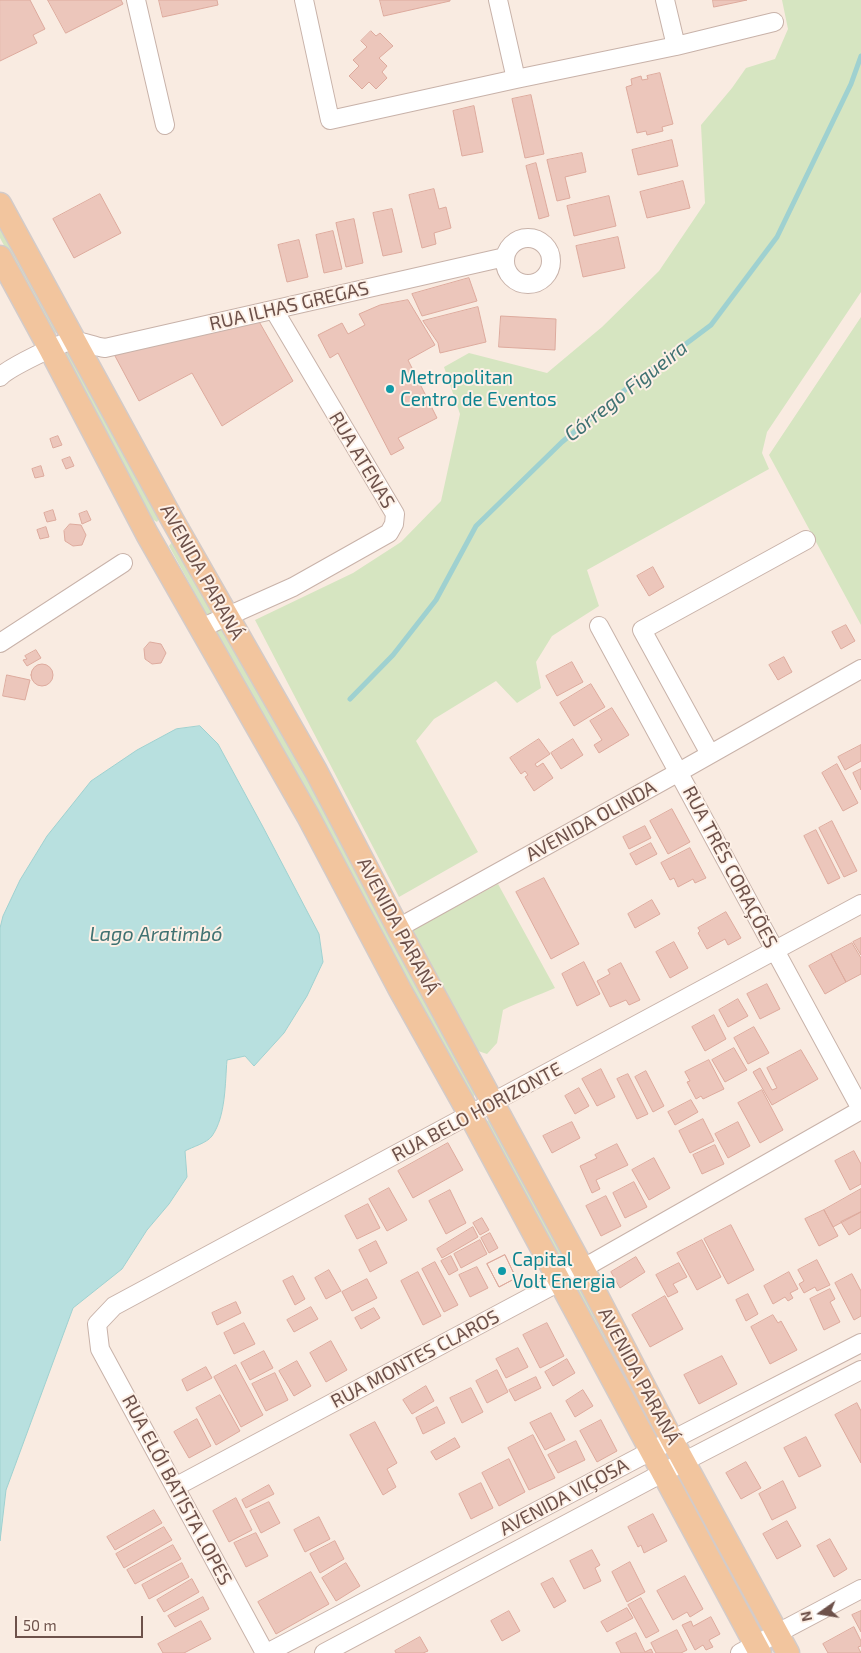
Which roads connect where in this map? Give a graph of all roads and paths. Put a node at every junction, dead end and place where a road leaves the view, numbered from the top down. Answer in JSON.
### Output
{"nodes":[{"id":1,"x":136,"y":0,"type":"edge"},
{"id":2,"x":304,"y":0,"type":"edge"},
{"id":3,"x":498,"y":0,"type":"edge"},
{"id":4,"x":665,"y":0,"type":"edge"},
{"id":5,"x":774,"y":22,"type":"dead end"},
{"id":6,"x":676,"y":46,"type":"junction"},
{"id":7,"x":516,"y":78,"type":"junction"},
{"id":8,"x":165,"y":125,"type":"dead end"},
{"id":9,"x":0,"y":204,"type":"edge"},
{"id":10,"x":0,"y":257,"type":"edge"},
{"id":11,"x":505,"y":257,"type":"dead end"},
{"id":12,"x":274,"y":310,"type":"junction"},
{"id":13,"x":74,"y":340,"type":"junction"},
{"id":14,"x":50,"y":349,"type":"junction"},
{"id":15,"x":0,"y":377,"type":"edge"},
{"id":16,"x":806,"y":540,"type":"dead end"},
{"id":17,"x":124,"y":563,"type":"dead end"},
{"id":18,"x":226,"y":615,"type":"junction"},
{"id":19,"x":599,"y":626,"type":"dead end"},
{"id":20,"x":201,"y":628,"type":"junction"},
{"id":21,"x":0,"y":643,"type":"edge"},
{"id":22,"x":861,"y":669,"type":"edge"},
{"id":23,"x":710,"y":754,"type":"junction"},
{"id":24,"x":679,"y":772,"type":"junction"},
{"id":25,"x":861,"y":904,"type":"edge"},
{"id":26,"x":398,"y":928,"type":"junction"},
{"id":27,"x":775,"y":950,"type":"junction"},
{"id":28,"x":493,"y":1103,"type":"junction"},
{"id":29,"x":861,"y":1110,"type":"edge"},
{"id":30,"x":470,"y":1116,"type":"junction"},
{"id":31,"x":584,"y":1268,"type":"junction"},
{"id":32,"x":559,"y":1282,"type":"junction"},
{"id":33,"x":97,"y":1324,"type":"joint"},
{"id":34,"x":861,"y":1344,"type":"edge"},
{"id":35,"x":861,"y":1370,"type":"edge"},
{"id":36,"x":672,"y":1440,"type":"junction"},
{"id":37,"x":651,"y":1451,"type":"junction"},
{"id":38,"x":685,"y":1461,"type":"junction"},
{"id":39,"x":663,"y":1472,"type":"junction"},
{"id":40,"x":176,"y":1487,"type":"junction"},
{"id":41,"x":861,"y":1589,"type":"edge"},
{"id":42,"x":777,"y":1633,"type":"junction"},
{"id":43,"x":752,"y":1650,"type":"edge"},
{"id":44,"x":266,"y":1653,"type":"edge"},
{"id":45,"x":324,"y":1653,"type":"edge"},
{"id":46,"x":788,"y":1653,"type":"edge"}],
"edges":[{"from":1,"to":8,"type":"street"},
{"from":2,"to":7,"type":"street"},
{"from":3,"to":7,"type":"street"},
{"from":4,"to":6,"type":"street"},
{"from":5,"to":6,"type":"street"},
{"from":6,"to":7,"type":"street"},
{"from":9,"to":13,"type":"main road","name":"AVENIDA PARANÁ"},
{"from":10,"to":14,"type":"main road","name":"AVENIDA PARANÁ"},
{"from":11,"to":12,"type":"street","name":"RUA ILHAS GREGAS"},
{"from":12,"to":13,"type":"street","name":"RUA ILHAS GREGAS"},
{"from":12,"to":18,"type":"street","name":"RUA ATENAS"},
{"from":13,"to":14,"type":"street"},
{"from":13,"to":18,"type":"main road","name":"AVENIDA PARANÁ"},
{"from":14,"to":15,"type":"street"},
{"from":14,"to":20,"type":"main road","name":"AVENIDA PARANÁ"},
{"from":16,"to":23,"type":"street"},
{"from":17,"to":21,"type":"street"},
{"from":18,"to":20,"type":"street","name":"RUA ATENAS"},
{"from":18,"to":26,"type":"main road","name":"AVENIDA PARANÁ"},
{"from":19,"to":24,"type":"street","name":"RUA TRÊS CORAÇÕES"},
{"from":20,"to":30,"type":"main road","name":"AVENIDA PARANÁ"},
{"from":22,"to":23,"type":"street","name":"AVENIDA OLINDA"},
{"from":23,"to":24,"type":"street","name":"AVENIDA OLINDA"},
{"from":24,"to":26,"type":"street","name":"AVENIDA OLINDA"},
{"from":24,"to":27,"type":"street","name":"RUA TRÊS CORAÇÕES"},
{"from":25,"to":27,"type":"street","name":"RUA BELO HORIZONTE"},
{"from":26,"to":28,"type":"main road","name":"AVENIDA PARANÁ"},
{"from":27,"to":28,"type":"street","name":"RUA BELO HORIZONTE"},
{"from":27,"to":29,"type":"street","name":"RUA TRÊS CORAÇÕES"},
{"from":28,"to":30,"type":"street","name":"RUA BELO HORIZONTE"},
{"from":28,"to":31,"type":"main road","name":"AVENIDA PARANÁ"},
{"from":29,"to":31,"type":"street","name":"RUA MONTES CLAROS"},
{"from":30,"to":32,"type":"main road","name":"AVENIDA PARANÁ"},
{"from":30,"to":33,"type":"street","name":"RUA BELO HORIZONTE"},
{"from":31,"to":32,"type":"street","name":"RUA MONTES CLAROS"},
{"from":31,"to":36,"type":"main road","name":"AVENIDA PARANÁ"},
{"from":32,"to":37,"type":"main road","name":"AVENIDA PARANÁ"},
{"from":32,"to":40,"type":"street","name":"RUA MONTES CLAROS"},
{"from":33,"to":40,"type":"street","name":"RUA ELÓI BATISTA LOPES"},
{"from":34,"to":36,"type":"street","name":"AVENIDA VIÇOSA"},
{"from":35,"to":38,"type":"street","name":"AVENIDA VIÇOSA"},
{"from":36,"to":37,"type":"street","name":"AVENIDA VIÇOSA"},
{"from":36,"to":38,"type":"main road","name":"AVENIDA PARANÁ"},
{"from":37,"to":39,"type":"main road","name":"AVENIDA PARANÁ"},
{"from":37,"to":44,"type":"street","name":"AVENIDA VIÇOSA"},
{"from":38,"to":39,"type":"street","name":"AVENIDA VIÇOSA"},
{"from":38,"to":42,"type":"main road","name":"AVENIDA PARANÁ"},
{"from":39,"to":43,"type":"main road","name":"AVENIDA PARANÁ"},
{"from":39,"to":45,"type":"street","name":"AVENIDA VIÇOSA"},
{"from":40,"to":44,"type":"street","name":"RUA ELÓI BATISTA LOPES"},
{"from":41,"to":42,"type":"street"},
{"from":42,"to":43,"type":"street"},
{"from":42,"to":46,"type":"main road","name":"AVENIDA PARANÁ"}]}
